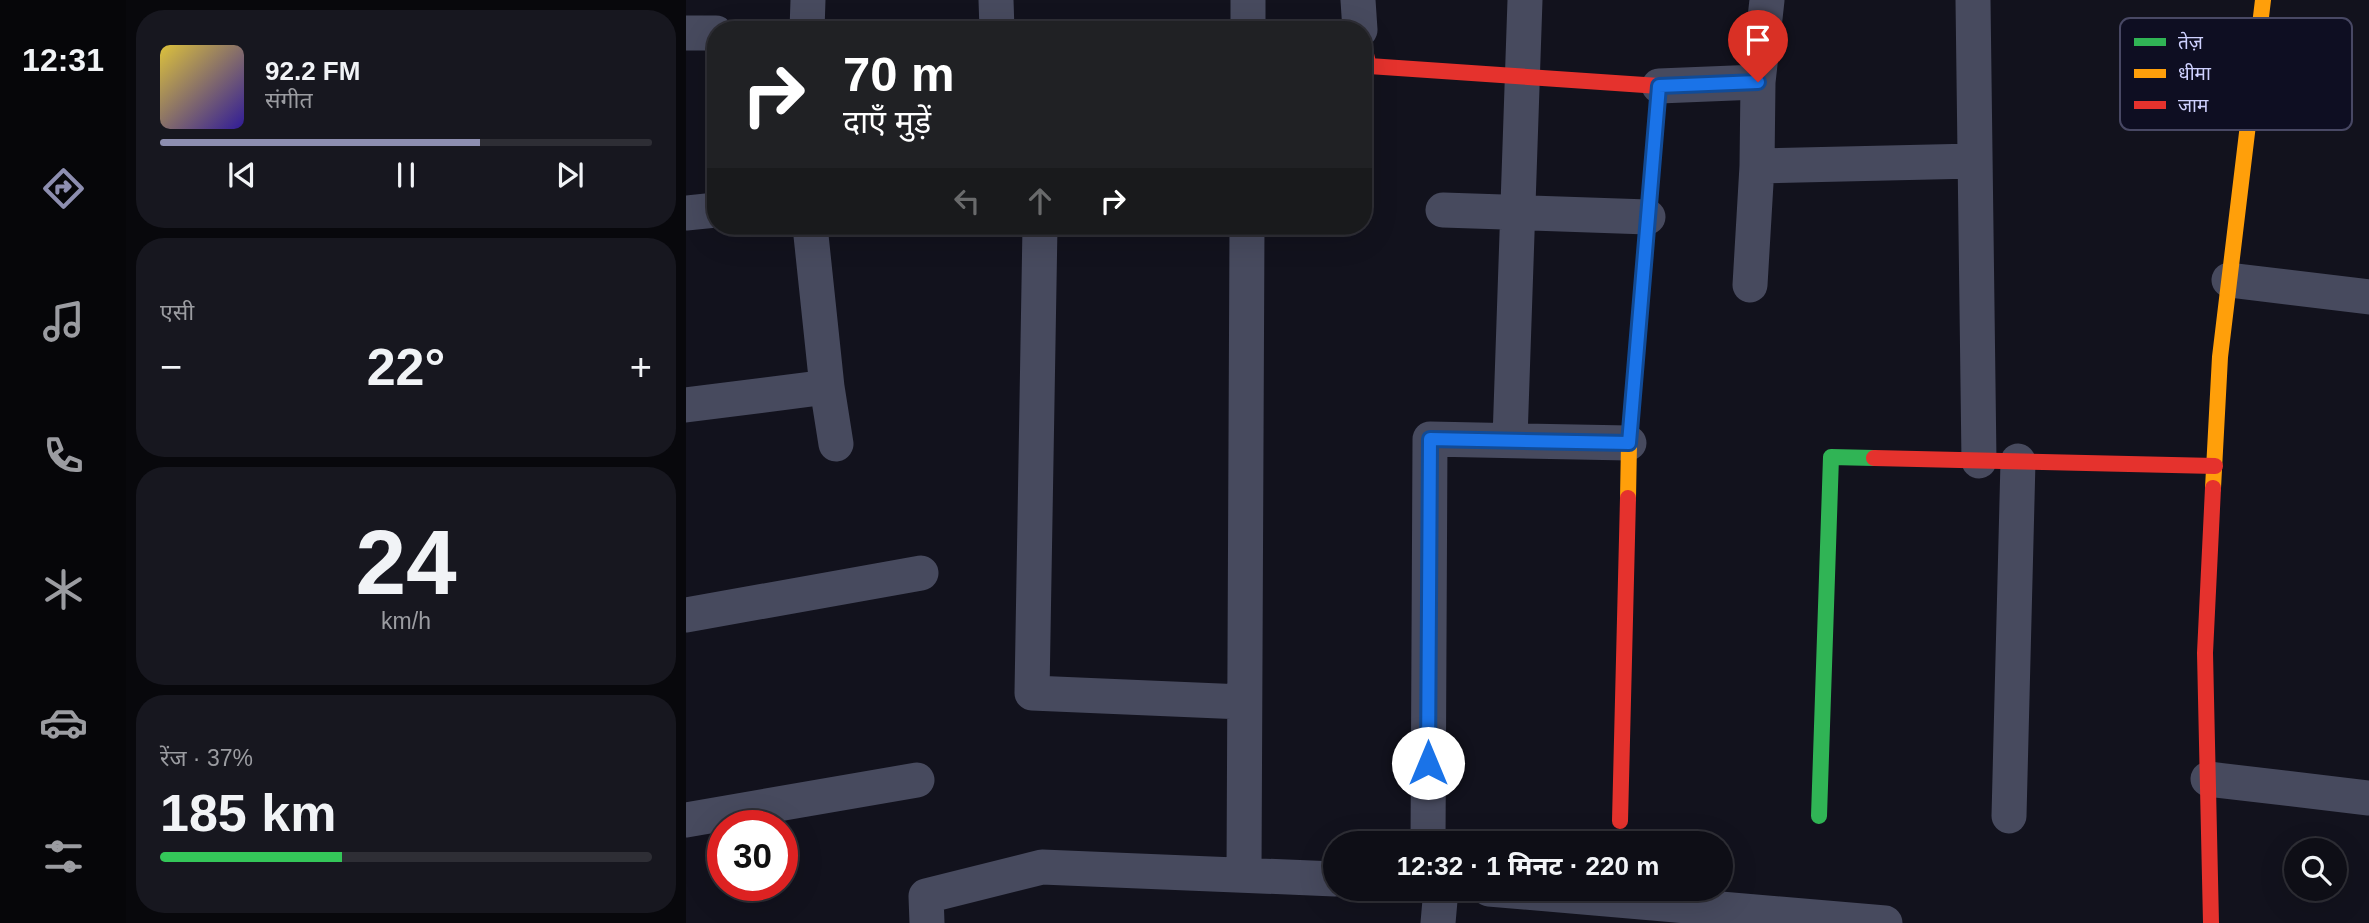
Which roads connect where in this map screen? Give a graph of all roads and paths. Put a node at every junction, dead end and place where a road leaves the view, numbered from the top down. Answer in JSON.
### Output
{"nodes":[{"id":1,"x":808,"y":0,"type":"edge"},
{"id":2,"x":996,"y":0,"type":"edge"},
{"id":3,"x":1248,"y":0,"type":"edge"},
{"id":4,"x":1358,"y":0,"type":"edge"},
{"id":5,"x":1525,"y":0,"type":"edge"},
{"id":6,"x":1767,"y":0,"type":"edge"},
{"id":7,"x":1973,"y":0,"type":"edge"},
{"id":8,"x":2263,"y":0,"type":"edge"},
{"id":9,"x":2261,"y":18,"type":"edge"},
{"id":10,"x":807,"y":21,"type":"edge"},
{"id":11,"x":997,"y":21,"type":"edge"},
{"id":12,"x":1248,"y":21,"type":"edge"},
{"id":13,"x":1359,"y":21,"type":"edge"},
{"id":14,"x":686,"y":33,"type":"edge"},
{"id":15,"x":707,"y":33,"type":"edge"},
{"id":16,"x":1372,"y":65,"type":"edge"},
{"id":17,"x":1522,"y":79,"type":"junction"},
{"id":18,"x":1758,"y":82,"type":"junction"},
{"id":19,"x":1659,"y":86,"type":"junction"},
{"id":20,"x":2247,"y":130,"type":"edge"},
{"id":21,"x":1975,"y":161,"type":"junction"},
{"id":22,"x":1757,"y":166,"type":"junction"},
{"id":23,"x":1443,"y":210,"type":"dead end"},
{"id":24,"x":707,"y":211,"type":"edge"},
{"id":25,"x":1516,"y":211,"type":"junction"},
{"id":26,"x":686,"y":213,"type":"edge"},
{"id":27,"x":1648,"y":217,"type":"junction"},
{"id":28,"x":811,"y":235,"type":"edge"},
{"id":29,"x":1040,"y":235,"type":"edge"},
{"id":30,"x":1247,"y":235,"type":"edge"},
{"id":31,"x":2229,"y":281,"type":"junction"},
{"id":32,"x":1750,"y":285,"type":"dead end"},
{"id":33,"x":2369,"y":297,"type":"edge"},
{"id":34,"x":827,"y":387,"type":"junction"},
{"id":35,"x":686,"y":405,"type":"edge"},
{"id":36,"x":1510,"y":439,"type":"junction"},
{"id":37,"x":1629,"y":443,"type":"junction"},
{"id":38,"x":836,"y":444,"type":"dead end"},
{"id":39,"x":1979,"y":461,"type":"junction"},
{"id":40,"x":2018,"y":461,"type":"junction"},
{"id":41,"x":2214,"y":466,"type":"junction"},
{"id":42,"x":921,"y":573,"type":"dead end"},
{"id":43,"x":686,"y":615,"type":"edge"},
{"id":44,"x":1243,"y":702,"type":"junction"},
{"id":45,"x":2208,"y":779,"type":"junction"},
{"id":46,"x":917,"y":780,"type":"dead end"},
{"id":47,"x":2369,"y":798,"type":"edge"},
{"id":48,"x":1819,"y":816,"type":"dead end"},
{"id":49,"x":2009,"y":816,"type":"dead end"},
{"id":50,"x":686,"y":820,"type":"edge"},
{"id":51,"x":1620,"y":821,"type":"dead end"},
{"id":52,"x":1428,"y":831,"type":"edge"},
{"id":53,"x":1244,"y":874,"type":"junction"},
{"id":54,"x":1323,"y":878,"type":"edge"},
{"id":55,"x":1440,"y":901,"type":"edge"},
{"id":56,"x":1629,"y":901,"type":"edge"},
{"id":57,"x":927,"y":923,"type":"edge"},
{"id":58,"x":1438,"y":923,"type":"edge"},
{"id":59,"x":1885,"y":923,"type":"edge"},
{"id":60,"x":2211,"y":923,"type":"edge"}],
"edges":[{"from":1,"to":10,"type":"street"},
{"from":2,"to":11,"type":"street"},
{"from":3,"to":12,"type":"street"},
{"from":4,"to":13,"type":"street"},
{"from":5,"to":17,"type":"street"},
{"from":6,"to":18,"type":"street"},
{"from":7,"to":21,"type":"street"},
{"from":8,"to":9,"type":"street"},
{"from":14,"to":15,"type":"street"},
{"from":16,"to":17,"type":"street"},
{"from":17,"to":19,"type":"street"},
{"from":17,"to":25,"type":"street"},
{"from":18,"to":19,"type":"street"},
{"from":18,"to":22,"type":"street"},
{"from":19,"to":27,"type":"street"},
{"from":20,"to":31,"type":"street"},
{"from":21,"to":22,"type":"street"},
{"from":21,"to":39,"type":"street"},
{"from":22,"to":32,"type":"street"},
{"from":23,"to":25,"type":"street"},
{"from":24,"to":26,"type":"street"},
{"from":25,"to":27,"type":"street"},
{"from":25,"to":36,"type":"street"},
{"from":27,"to":37,"type":"street"},
{"from":28,"to":34,"type":"street"},
{"from":29,"to":44,"type":"street"},
{"from":30,"to":44,"type":"street"},
{"from":31,"to":33,"type":"street"},
{"from":31,"to":41,"type":"street"},
{"from":34,"to":35,"type":"street"},
{"from":34,"to":38,"type":"street"},
{"from":36,"to":37,"type":"street"},
{"from":36,"to":52,"type":"street"},
{"from":37,"to":51,"type":"street"},
{"from":39,"to":40,"type":"street"},
{"from":39,"to":48,"type":"street"},
{"from":40,"to":41,"type":"street"},
{"from":40,"to":49,"type":"street"},
{"from":41,"to":45,"type":"street"},
{"from":42,"to":43,"type":"street"},
{"from":44,"to":53,"type":"street"},
{"from":45,"to":47,"type":"street"},
{"from":45,"to":60,"type":"street"},
{"from":46,"to":50,"type":"street"},
{"from":53,"to":54,"type":"street"},
{"from":53,"to":57,"type":"street"},
{"from":55,"to":58,"type":"street"},
{"from":56,"to":59,"type":"street"}]}
